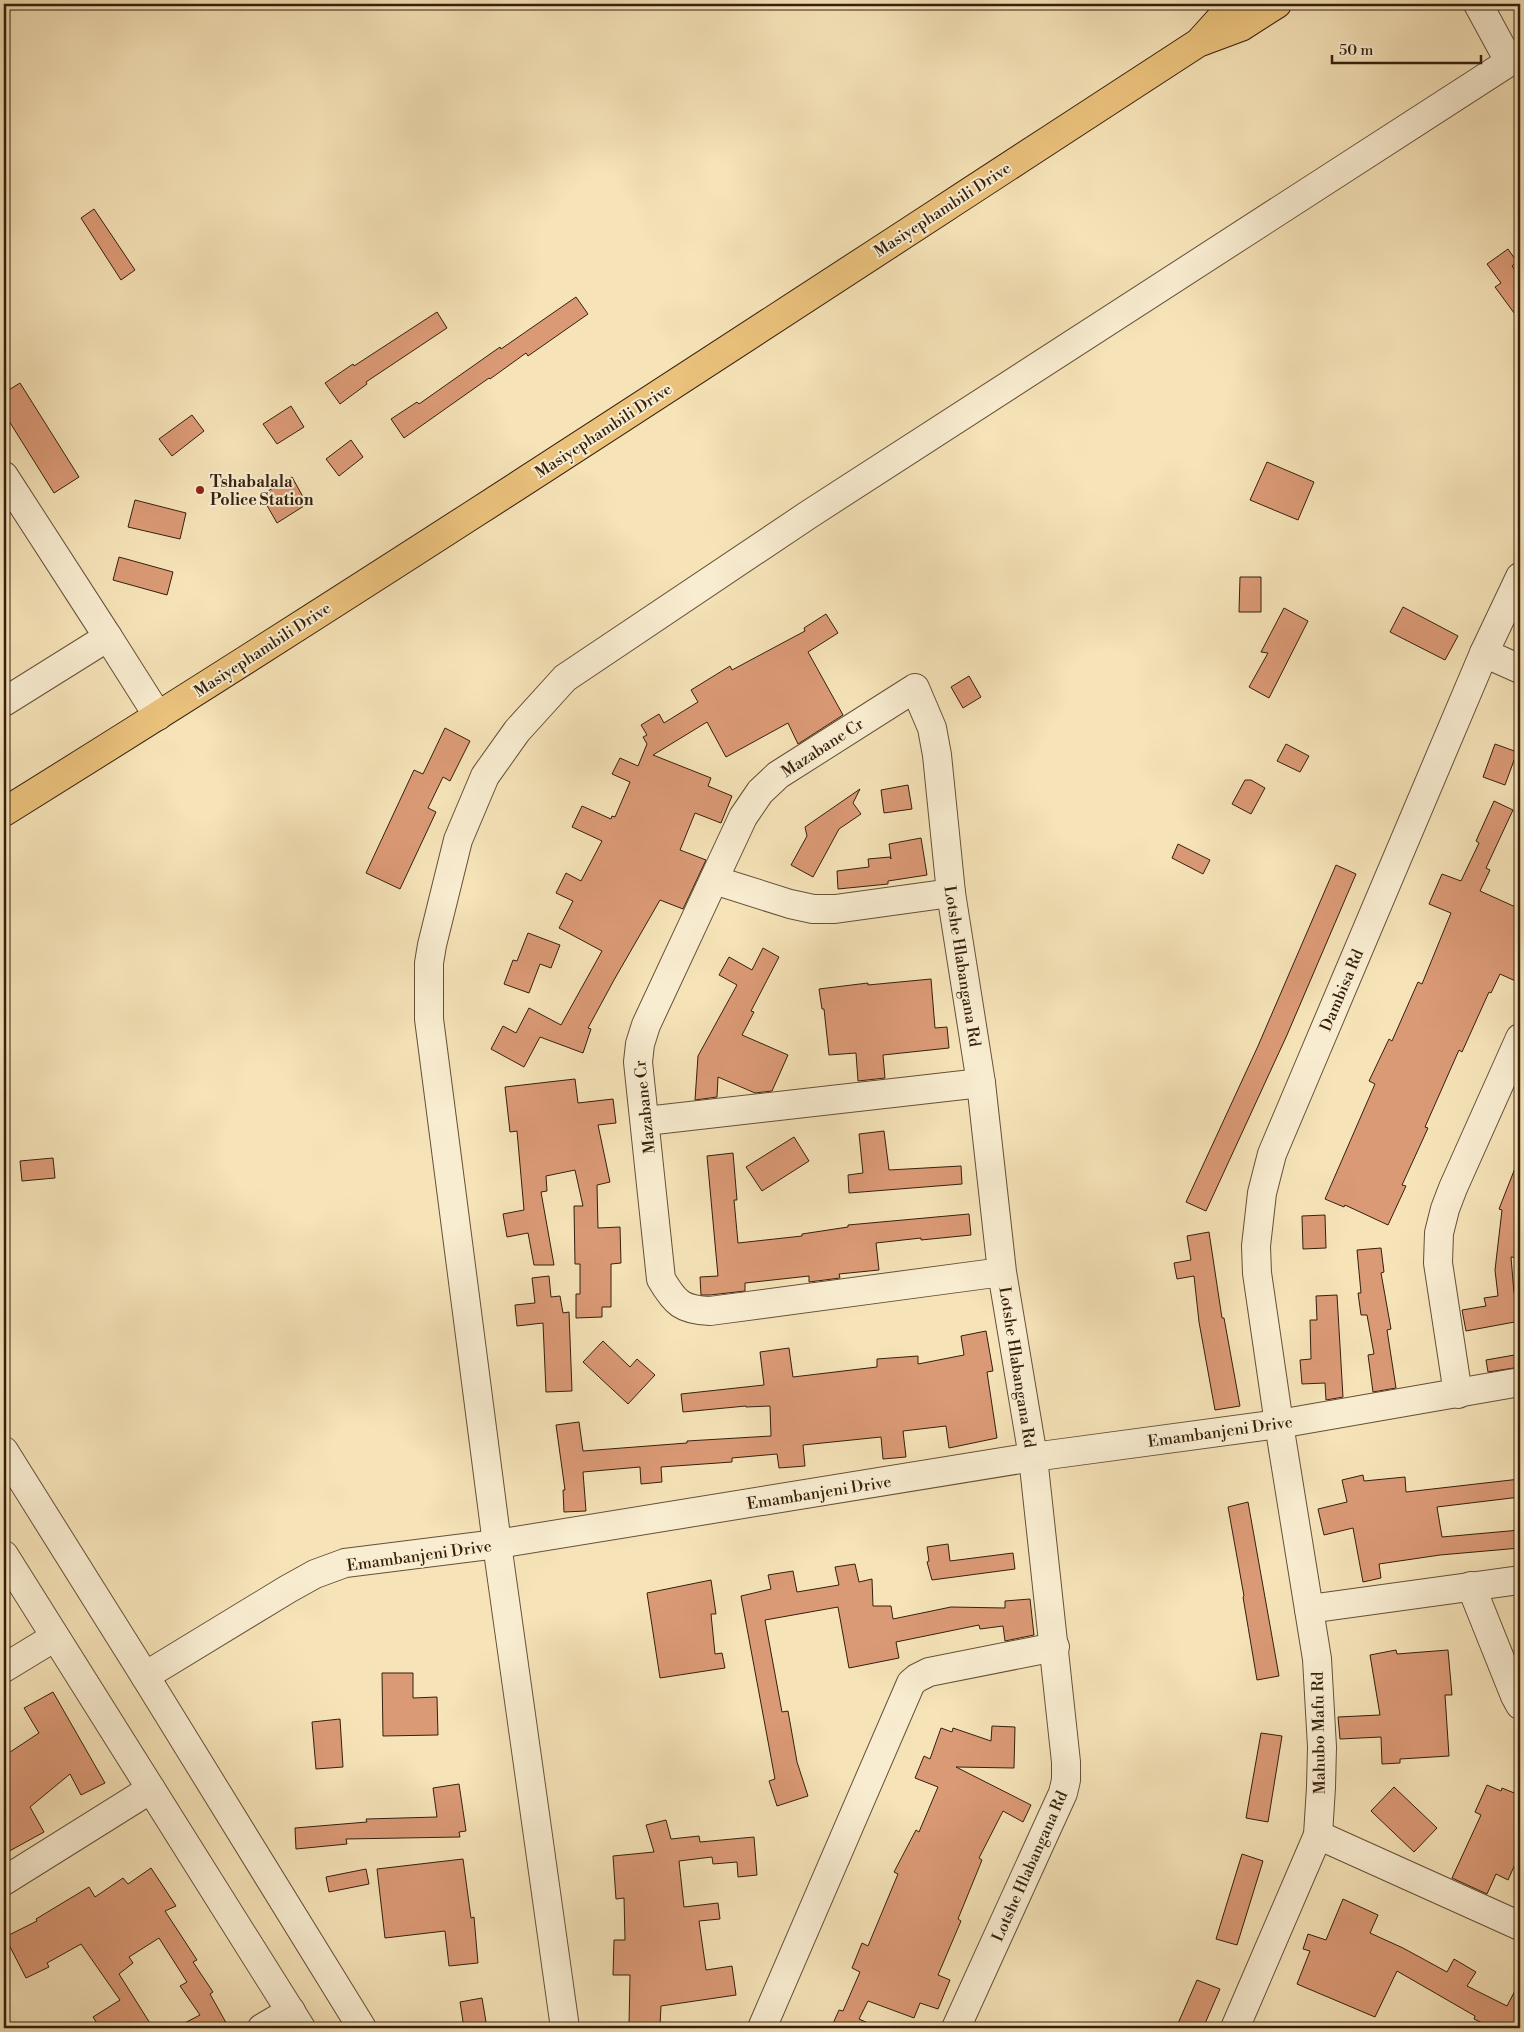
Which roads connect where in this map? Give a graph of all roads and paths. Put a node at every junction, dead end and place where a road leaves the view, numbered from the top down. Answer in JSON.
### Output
{"nodes":[{"id":1,"x":1236,"y":4,"type":"edge"},
{"id":2,"x":1277,"y":4,"type":"edge"},
{"id":3,"x":1478,"y":4,"type":"edge"},
{"id":4,"x":1198,"y":43,"type":"junction"},
{"id":5,"x":1515,"y":58,"type":"edge"},
{"id":6,"x":4,"y":476,"type":"edge"},
{"id":7,"x":1520,"y":577,"type":"edge"},
{"id":8,"x":108,"y":637,"type":"junction"},
{"id":9,"x":1484,"y":653,"type":"junction"},
{"id":10,"x":1520,"y":669,"type":"edge"},
{"id":11,"x":915,"y":688,"type":"joint"},
{"id":12,"x":4,"y":702,"type":"edge"},
{"id":13,"x":158,"y":716,"type":"junction"},
{"id":14,"x":4,"y":812,"type":"edge"},
{"id":15,"x":714,"y":880,"type":"junction"},
{"id":16,"x":951,"y":893,"type":"junction"},
{"id":17,"x":1520,"y":1038,"type":"edge"},
{"id":18,"x":981,"y":1083,"type":"junction"},
{"id":19,"x":646,"y":1121,"type":"junction"},
{"id":20,"x":1002,"y":1272,"type":"junction"},
{"id":21,"x":1520,"y":1382,"type":"edge"},
{"id":22,"x":1458,"y":1394,"type":"junction"},
{"id":23,"x":1279,"y":1424,"type":"junction"},
{"id":24,"x":4,"y":1451,"type":"edge"},
{"id":25,"x":1033,"y":1456,"type":"junction"},
{"id":26,"x":497,"y":1544,"type":"junction"},
{"id":27,"x":4,"y":1555,"type":"edge"},
{"id":28,"x":1520,"y":1580,"type":"edge"},
{"id":29,"x":1471,"y":1586,"type":"junction"},
{"id":30,"x":1309,"y":1609,"type":"junction"},
{"id":31,"x":55,"y":1637,"type":"junction"},
{"id":32,"x":1054,"y":1647,"type":"junction"},
{"id":33,"x":4,"y":1668,"type":"edge"},
{"id":34,"x":145,"y":1676,"type":"junction"},
{"id":35,"x":1520,"y":1704,"type":"edge"},
{"id":36,"x":151,"y":1789,"type":"junction"},
{"id":37,"x":1318,"y":1835,"type":"junction"},
{"id":38,"x":4,"y":1881,"type":"edge"},
{"id":39,"x":1520,"y":1926,"type":"edge"},
{"id":40,"x":296,"y":2020,"type":"edge"},
{"id":41,"x":262,"y":2028,"type":"edge"},
{"id":42,"x":362,"y":2028,"type":"edge"},
{"id":43,"x":565,"y":2028,"type":"edge"},
{"id":44,"x":762,"y":2028,"type":"edge"},
{"id":45,"x":956,"y":2028,"type":"edge"},
{"id":46,"x":1235,"y":2028,"type":"edge"}],
"edges":[{"from":1,"to":4,"type":"main road","name":"Masiyephambili Drive"},
{"from":2,"to":4,"type":"main road","name":"Masiyephambili Drive"},
{"from":3,"to":5,"type":"street"},
{"from":4,"to":13,"type":"main road","name":"Masiyephambili Drive"},
{"from":5,"to":26,"type":"street"},
{"from":6,"to":8,"type":"street"},
{"from":7,"to":9,"type":"street","name":"Dambisa Rd"},
{"from":8,"to":12,"type":"street"},
{"from":8,"to":13,"type":"street"},
{"from":9,"to":10,"type":"street"},
{"from":9,"to":23,"type":"street","name":"Dambisa Rd"},
{"from":11,"to":15,"type":"street","name":"Mazabane Cr"},
{"from":11,"to":16,"type":"street","name":"Lotshe Hlabangana Rd"},
{"from":13,"to":14,"type":"main road","name":"Masiyephambili Drive"},
{"from":15,"to":16,"type":"street"},
{"from":15,"to":19,"type":"street","name":"Mazabane Cr"},
{"from":16,"to":18,"type":"street","name":"Lotshe Hlabangana Rd"},
{"from":17,"to":22,"type":"street"},
{"from":18,"to":19,"type":"street"},
{"from":18,"to":20,"type":"street","name":"Lotshe Hlabangana Rd"},
{"from":19,"to":20,"type":"street","name":"Mazabane Cr"},
{"from":20,"to":25,"type":"street","name":"Lotshe Hlabangana Rd"},
{"from":21,"to":22,"type":"street","name":"Emambanjeni Drive"},
{"from":22,"to":23,"type":"street","name":"Emambanjeni Drive"},
{"from":23,"to":25,"type":"street","name":"Emambanjeni Drive"},
{"from":23,"to":30,"type":"street","name":"Mahubo Mafu Rd"},
{"from":24,"to":34,"type":"street"},
{"from":25,"to":26,"type":"street","name":"Emambanjeni Drive"},
{"from":25,"to":32,"type":"street","name":"Lotshe Hlabangana Rd"},
{"from":26,"to":34,"type":"street","name":"Emambanjeni Drive"},
{"from":26,"to":43,"type":"street"},
{"from":27,"to":31,"type":"street"},
{"from":28,"to":29,"type":"street"},
{"from":29,"to":30,"type":"street"},
{"from":29,"to":35,"type":"street"},
{"from":30,"to":37,"type":"street","name":"Mahubo Mafu Rd"},
{"from":31,"to":33,"type":"street"},
{"from":31,"to":36,"type":"street"},
{"from":32,"to":44,"type":"street"},
{"from":32,"to":45,"type":"street","name":"Lotshe Hlabangana Rd"},
{"from":34,"to":42,"type":"street"},
{"from":36,"to":38,"type":"street"},
{"from":36,"to":40,"type":"street"},
{"from":37,"to":39,"type":"street"},
{"from":37,"to":46,"type":"street","name":"Mahubo Mafu Rd"},
{"from":40,"to":41,"type":"street"}]}
